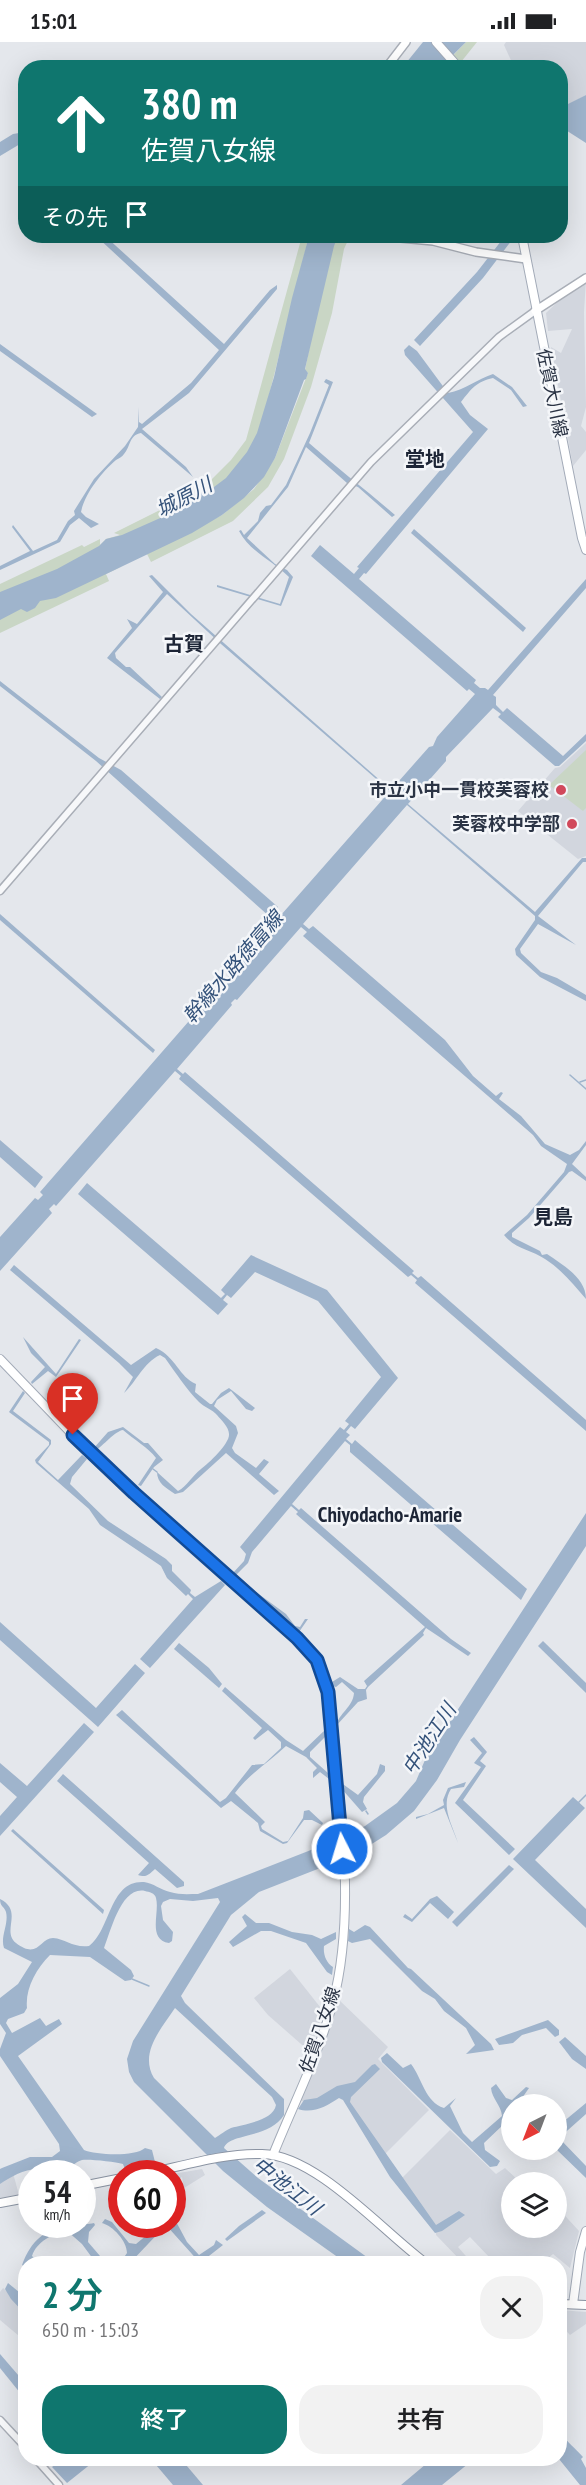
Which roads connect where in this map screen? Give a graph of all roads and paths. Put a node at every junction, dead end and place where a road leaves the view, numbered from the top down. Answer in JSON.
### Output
{"nodes":[{"id":1,"x":406,"y":42,"type":"edge"},
{"id":2,"x":436,"y":42,"type":"edge"},
{"id":3,"x":392,"y":60,"type":"edge"},
{"id":4,"x":452,"y":60,"type":"edge"},
{"id":5,"x":442,"y":243,"type":"edge"},
{"id":6,"x":523,"y":243,"type":"edge"},
{"id":7,"x":526,"y":258,"type":"junction"},
{"id":8,"x":586,"y":278,"type":"edge"},
{"id":9,"x":535,"y":311,"type":"junction"},
{"id":10,"x":586,"y":550,"type":"edge"},
{"id":11,"x":0,"y":891,"type":"edge"},
{"id":12,"x":0,"y":1359,"type":"edge"},
{"id":13,"x":273,"y":2155,"type":"junction"},
{"id":14,"x":186,"y":2165,"type":"edge"},
{"id":15,"x":18,"y":2199,"type":"edge"},
{"id":16,"x":0,"y":2203,"type":"edge"},
{"id":17,"x":586,"y":2230,"type":"edge"},
{"id":18,"x":417,"y":2256,"type":"edge"},
{"id":19,"x":567,"y":2304,"type":"edge"},
{"id":20,"x":573,"y":2304,"type":"junction"},
{"id":21,"x":586,"y":2305,"type":"edge"},
{"id":22,"x":0,"y":2420,"type":"edge"},
{"id":23,"x":18,"y":2439,"type":"edge"},
{"id":24,"x":42,"y":2466,"type":"edge"},
{"id":25,"x":59,"y":2485,"type":"edge"}],
"edges":[{"from":1,"to":3,"type":"main road"},
{"from":2,"to":4,"type":"main road"},
{"from":5,"to":7,"type":"main road"},
{"from":6,"to":7,"type":"main road","name":"佐賀大川線"},
{"from":7,"to":9,"type":"main road","name":"佐賀大川線"},
{"from":8,"to":9,"type":"main road"},
{"from":9,"to":10,"type":"main road","name":"佐賀大川線"},
{"from":9,"to":11,"type":"street"},
{"from":12,"to":13,"type":"main road","name":"佐賀八女線"},
{"from":13,"to":14,"type":"main road"},
{"from":13,"to":18,"type":"main road"},
{"from":15,"to":16,"type":"main road"},
{"from":17,"to":20,"type":"main road"},
{"from":19,"to":20,"type":"main road"},
{"from":20,"to":21,"type":"main road"},
{"from":22,"to":23,"type":"street"},
{"from":24,"to":25,"type":"street"}]}
